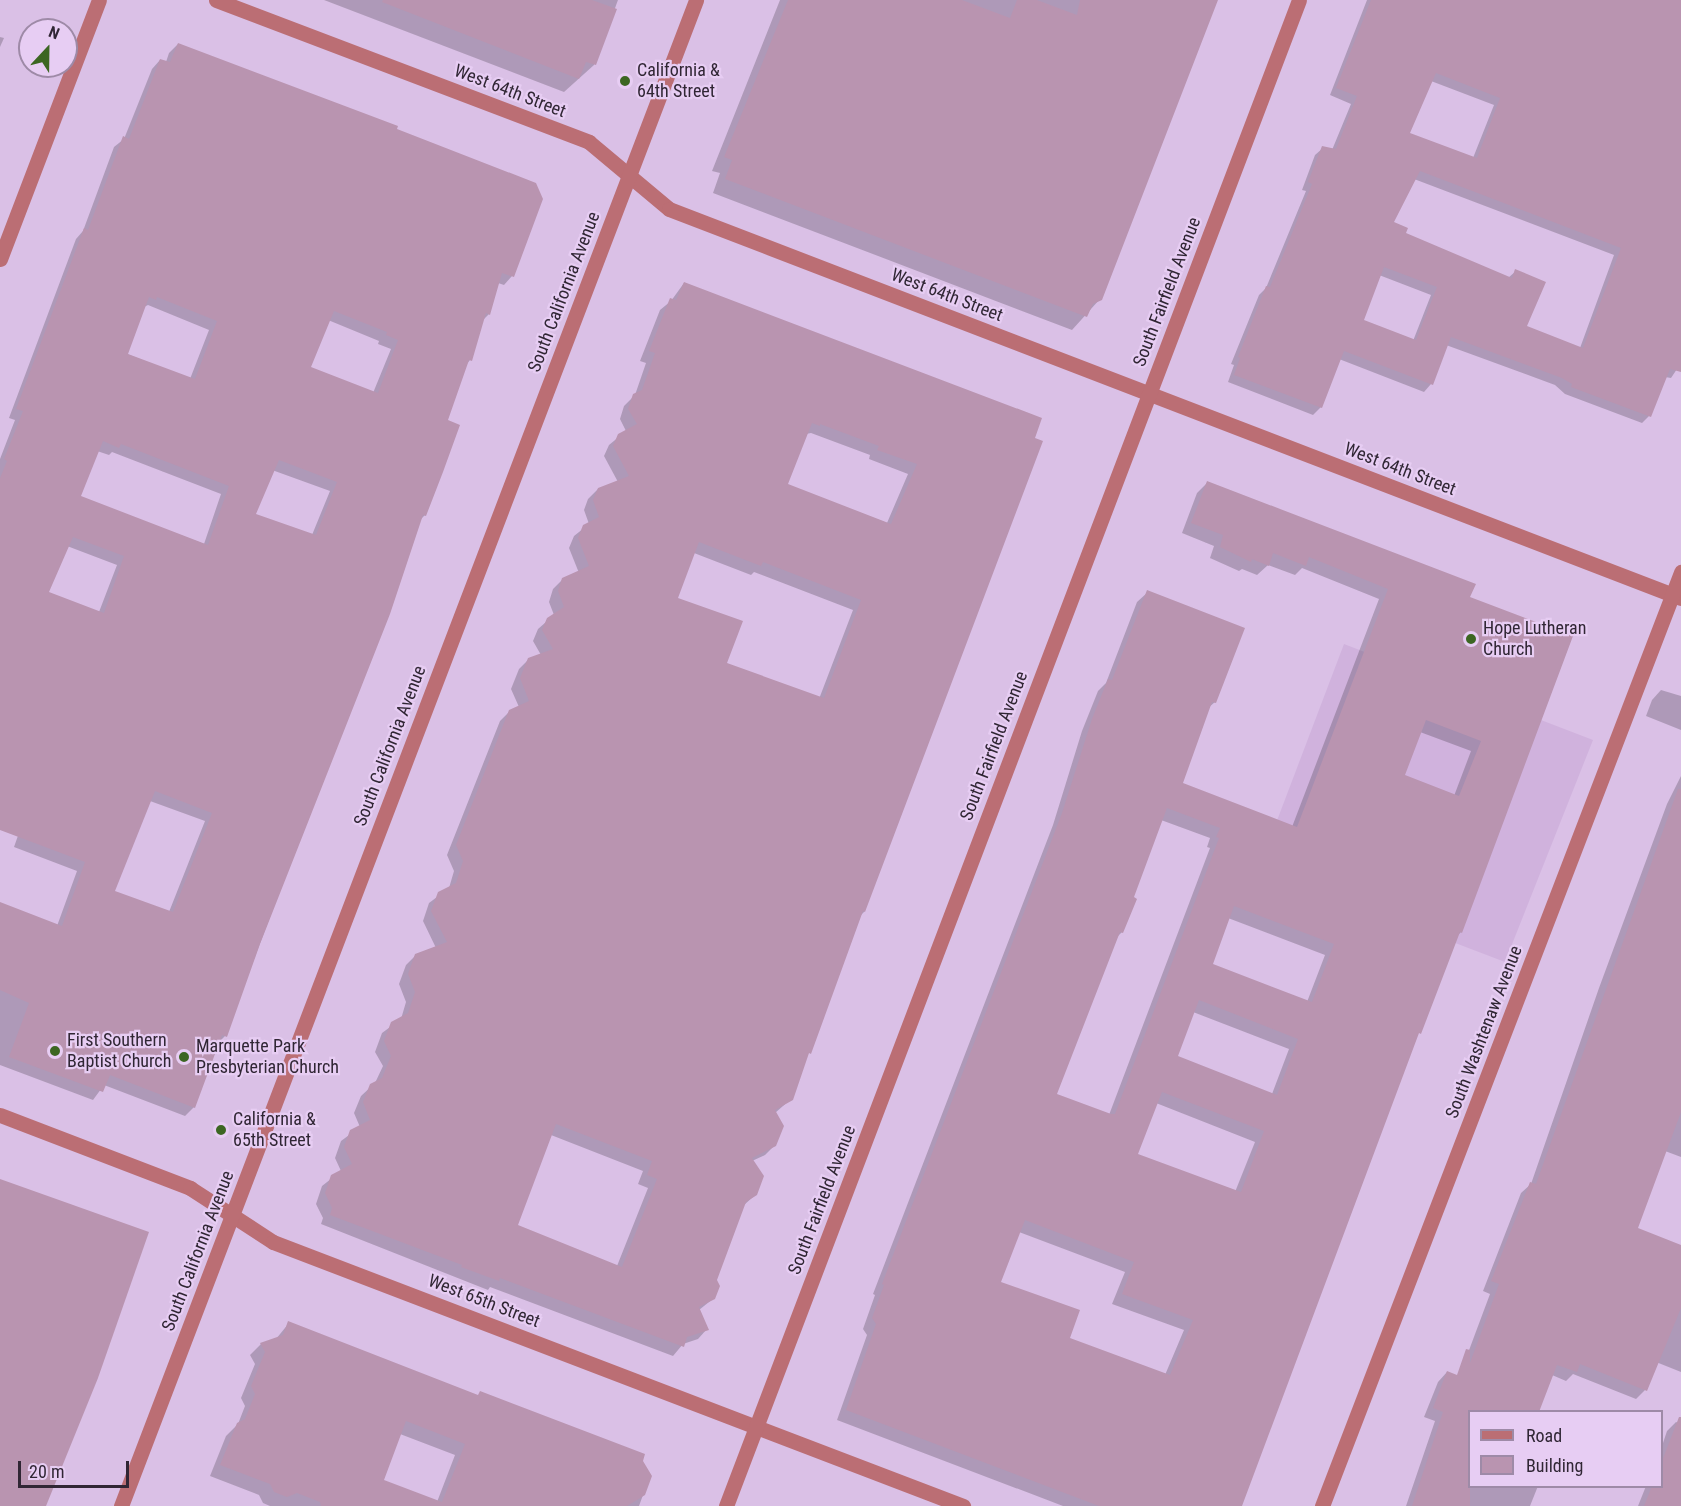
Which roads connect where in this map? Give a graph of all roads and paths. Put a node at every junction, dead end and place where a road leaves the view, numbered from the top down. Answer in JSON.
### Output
{"nodes":[{"id":1,"x":99,"y":0,"type":"edge"},
{"id":2,"x":216,"y":0,"type":"edge"},
{"id":3,"x":696,"y":0,"type":"edge"},
{"id":4,"x":1299,"y":0,"type":"edge"},
{"id":5,"x":628,"y":176,"type":"junction"},
{"id":6,"x":0,"y":260,"type":"edge"},
{"id":7,"x":1149,"y":394,"type":"junction"},
{"id":8,"x":1681,"y":572,"type":"edge"},
{"id":9,"x":1677,"y":596,"type":"edge"},
{"id":10,"x":0,"y":1116,"type":"edge"},
{"id":11,"x":232,"y":1215,"type":"junction"},
{"id":12,"x":757,"y":1426,"type":"junction"},
{"id":13,"x":121,"y":1506,"type":"edge"},
{"id":14,"x":726,"y":1506,"type":"edge"},
{"id":15,"x":963,"y":1506,"type":"edge"},
{"id":16,"x":1322,"y":1506,"type":"edge"}],
"edges":[{"from":1,"to":6,"type":"street"},
{"from":2,"to":5,"type":"street","name":"West 64th Street"},
{"from":3,"to":5,"type":"street","name":"South California Avenue"},
{"from":4,"to":7,"type":"street","name":"South Fairfield Avenue"},
{"from":5,"to":7,"type":"street","name":"West 64th Street"},
{"from":5,"to":11,"type":"street","name":"South California Avenue"},
{"from":7,"to":9,"type":"street","name":"West 64th Street"},
{"from":7,"to":12,"type":"street","name":"South Fairfield Avenue"},
{"from":8,"to":9,"type":"street","name":"South Washtenaw Avenue"},
{"from":9,"to":16,"type":"street","name":"South Washtenaw Avenue"},
{"from":10,"to":11,"type":"street","name":"West 65th Street"},
{"from":11,"to":12,"type":"street","name":"West 65th Street"},
{"from":11,"to":13,"type":"street","name":"South California Avenue"},
{"from":12,"to":14,"type":"street","name":"South Fairfield Avenue"},
{"from":12,"to":15,"type":"street","name":"West 65th Street"}]}
